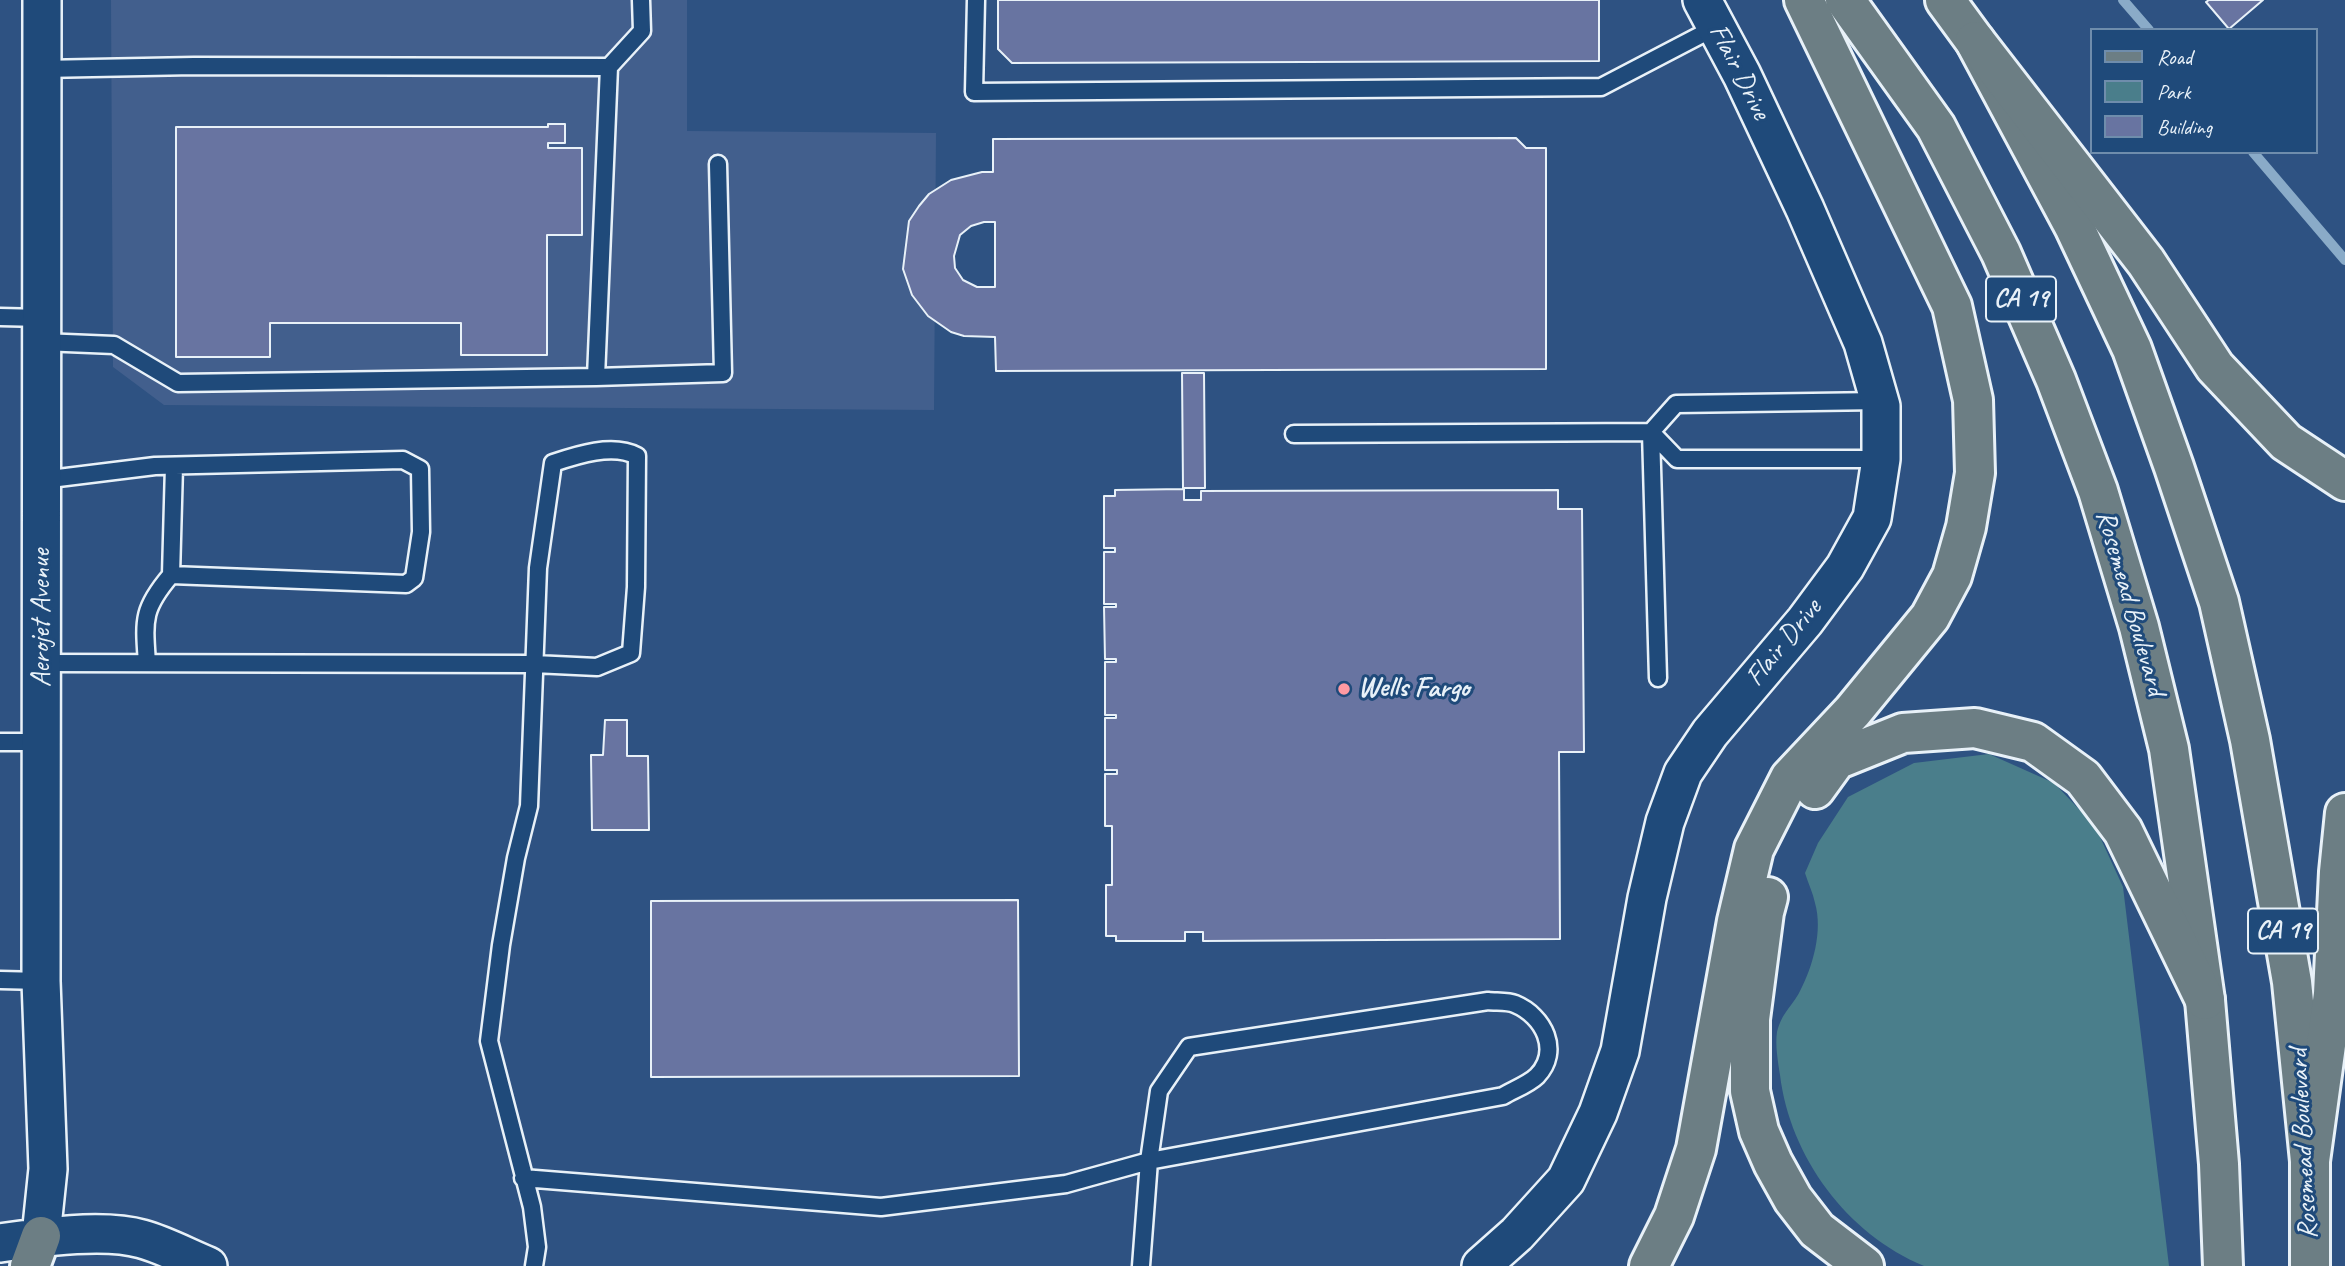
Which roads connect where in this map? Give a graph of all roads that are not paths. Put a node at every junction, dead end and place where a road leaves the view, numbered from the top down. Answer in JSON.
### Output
{"nodes":[{"id":1,"x":42,"y":0,"type":"edge"},
{"id":2,"x":641,"y":0,"type":"edge"},
{"id":3,"x":976,"y":0,"type":"edge"},
{"id":4,"x":1804,"y":0,"type":"edge"},
{"id":5,"x":1845,"y":0,"type":"edge"},
{"id":6,"x":1945,"y":0,"type":"edge"},
{"id":7,"x":1709,"y":13,"type":"edge"},
{"id":8,"x":1975,"y":41,"type":"junction"},
{"id":9,"x":609,"y":67,"type":"junction"},
{"id":10,"x":42,"y":69,"type":"junction"},
{"id":11,"x":718,"y":164,"type":"dead end"},
{"id":12,"x":0,"y":317,"type":"edge"},
{"id":13,"x":42,"y":330,"type":"junction"},
{"id":14,"x":596,"y":377,"type":"junction"},
{"id":15,"x":1880,"y":401,"type":"junction"},
{"id":16,"x":1651,"y":432,"type":"junction"},
{"id":17,"x":1294,"y":434,"type":"dead end"},
{"id":18,"x":1881,"y":459,"type":"junction"},
{"id":19,"x":174,"y":466,"type":"junction"},
{"id":20,"x":42,"y":480,"type":"junction"},
{"id":21,"x":2345,"y":481,"type":"edge"},
{"id":22,"x":171,"y":575,"type":"junction"},
{"id":23,"x":42,"y":663,"type":"junction"},
{"id":24,"x":147,"y":663,"type":"junction"},
{"id":25,"x":534,"y":664,"type":"junction"},
{"id":26,"x":1658,"y":678,"type":"dead end"},
{"id":27,"x":0,"y":742,"type":"edge"},
{"id":28,"x":42,"y":742,"type":"junction"},
{"id":29,"x":2345,"y":813,"type":"edge"},
{"id":30,"x":0,"y":980,"type":"edge"},
{"id":31,"x":41,"y":981,"type":"junction"},
{"id":32,"x":2205,"y":1000,"type":"junction"},
{"id":33,"x":1149,"y":1161,"type":"junction"},
{"id":34,"x":2310,"y":1161,"type":"junction"},
{"id":35,"x":523,"y":1178,"type":"junction"},
{"id":36,"x":0,"y":1243,"type":"edge"},
{"id":37,"x":40,"y":1256,"type":"edge"},
{"id":38,"x":208,"y":1266,"type":"edge"},
{"id":39,"x":534,"y":1266,"type":"edge"},
{"id":40,"x":1141,"y":1266,"type":"edge"},
{"id":41,"x":1481,"y":1266,"type":"edge"},
{"id":42,"x":1649,"y":1266,"type":"edge"},
{"id":43,"x":1864,"y":1266,"type":"edge"},
{"id":44,"x":2222,"y":1266,"type":"edge"},
{"id":45,"x":2310,"y":1266,"type":"edge"}],
"edges":[{"from":1,"to":10,"type":"street","name":"Aerojet Avenue"},
{"from":2,"to":9,"type":"lane"},
{"from":3,"to":7,"type":"lane"},
{"from":4,"to":42,"type":"main road"},
{"from":5,"to":32,"type":"main road","name":"Rosemead Boulevard","number":"CA 19"},
{"from":6,"to":8,"type":"main road","name":"Rosemead Boulevard","number":"CA 19"},
{"from":7,"to":15,"type":"street","name":"Flair Drive"},
{"from":8,"to":21,"type":"main road"},
{"from":8,"to":34,"type":"main road","name":"Rosemead Boulevard","number":"CA 19"},
{"from":9,"to":10,"type":"lane"},
{"from":9,"to":14,"type":"lane"},
{"from":10,"to":13,"type":"street","name":"Aerojet Avenue"},
{"from":11,"to":14,"type":"lane"},
{"from":12,"to":13,"type":"lane"},
{"from":13,"to":14,"type":"lane"},
{"from":13,"to":20,"type":"street","name":"Aerojet Avenue"},
{"from":15,"to":16,"type":"lane"},
{"from":15,"to":18,"type":"street","name":"Flair Drive"},
{"from":16,"to":17,"type":"lane"},
{"from":16,"to":18,"type":"lane"},
{"from":16,"to":26,"type":"lane"},
{"from":18,"to":41,"type":"street","name":"Flair Drive"},
{"from":19,"to":20,"type":"lane"},
{"from":19,"to":22,"type":"lane"},
{"from":19,"to":22,"type":"lane"},
{"from":20,"to":23,"type":"street","name":"Aerojet Avenue"},
{"from":22,"to":24,"type":"lane"},
{"from":23,"to":24,"type":"lane"},
{"from":23,"to":28,"type":"street","name":"Aerojet Avenue"},
{"from":24,"to":25,"type":"lane"},
{"from":25,"to":25,"type":"lane"},
{"from":25,"to":35,"type":"lane"},
{"from":27,"to":28,"type":"lane"},
{"from":28,"to":31,"type":"street","name":"Aerojet Avenue"},
{"from":29,"to":34,"type":"main road"},
{"from":30,"to":31,"type":"lane"},
{"from":31,"to":37,"type":"street","name":"Aerojet Avenue"},
{"from":32,"to":43,"type":"main road"},
{"from":32,"to":44,"type":"main road","name":"Rosemead Boulevard","number":"CA 19"},
{"from":33,"to":33,"type":"lane"},
{"from":33,"to":35,"type":"lane"},
{"from":33,"to":40,"type":"lane"},
{"from":34,"to":45,"type":"main road","name":"Rosemead Boulevard","number":"CA 19"},
{"from":35,"to":39,"type":"lane"},
{"from":36,"to":37,"type":"street"},
{"from":37,"to":38,"type":"street"}]}
